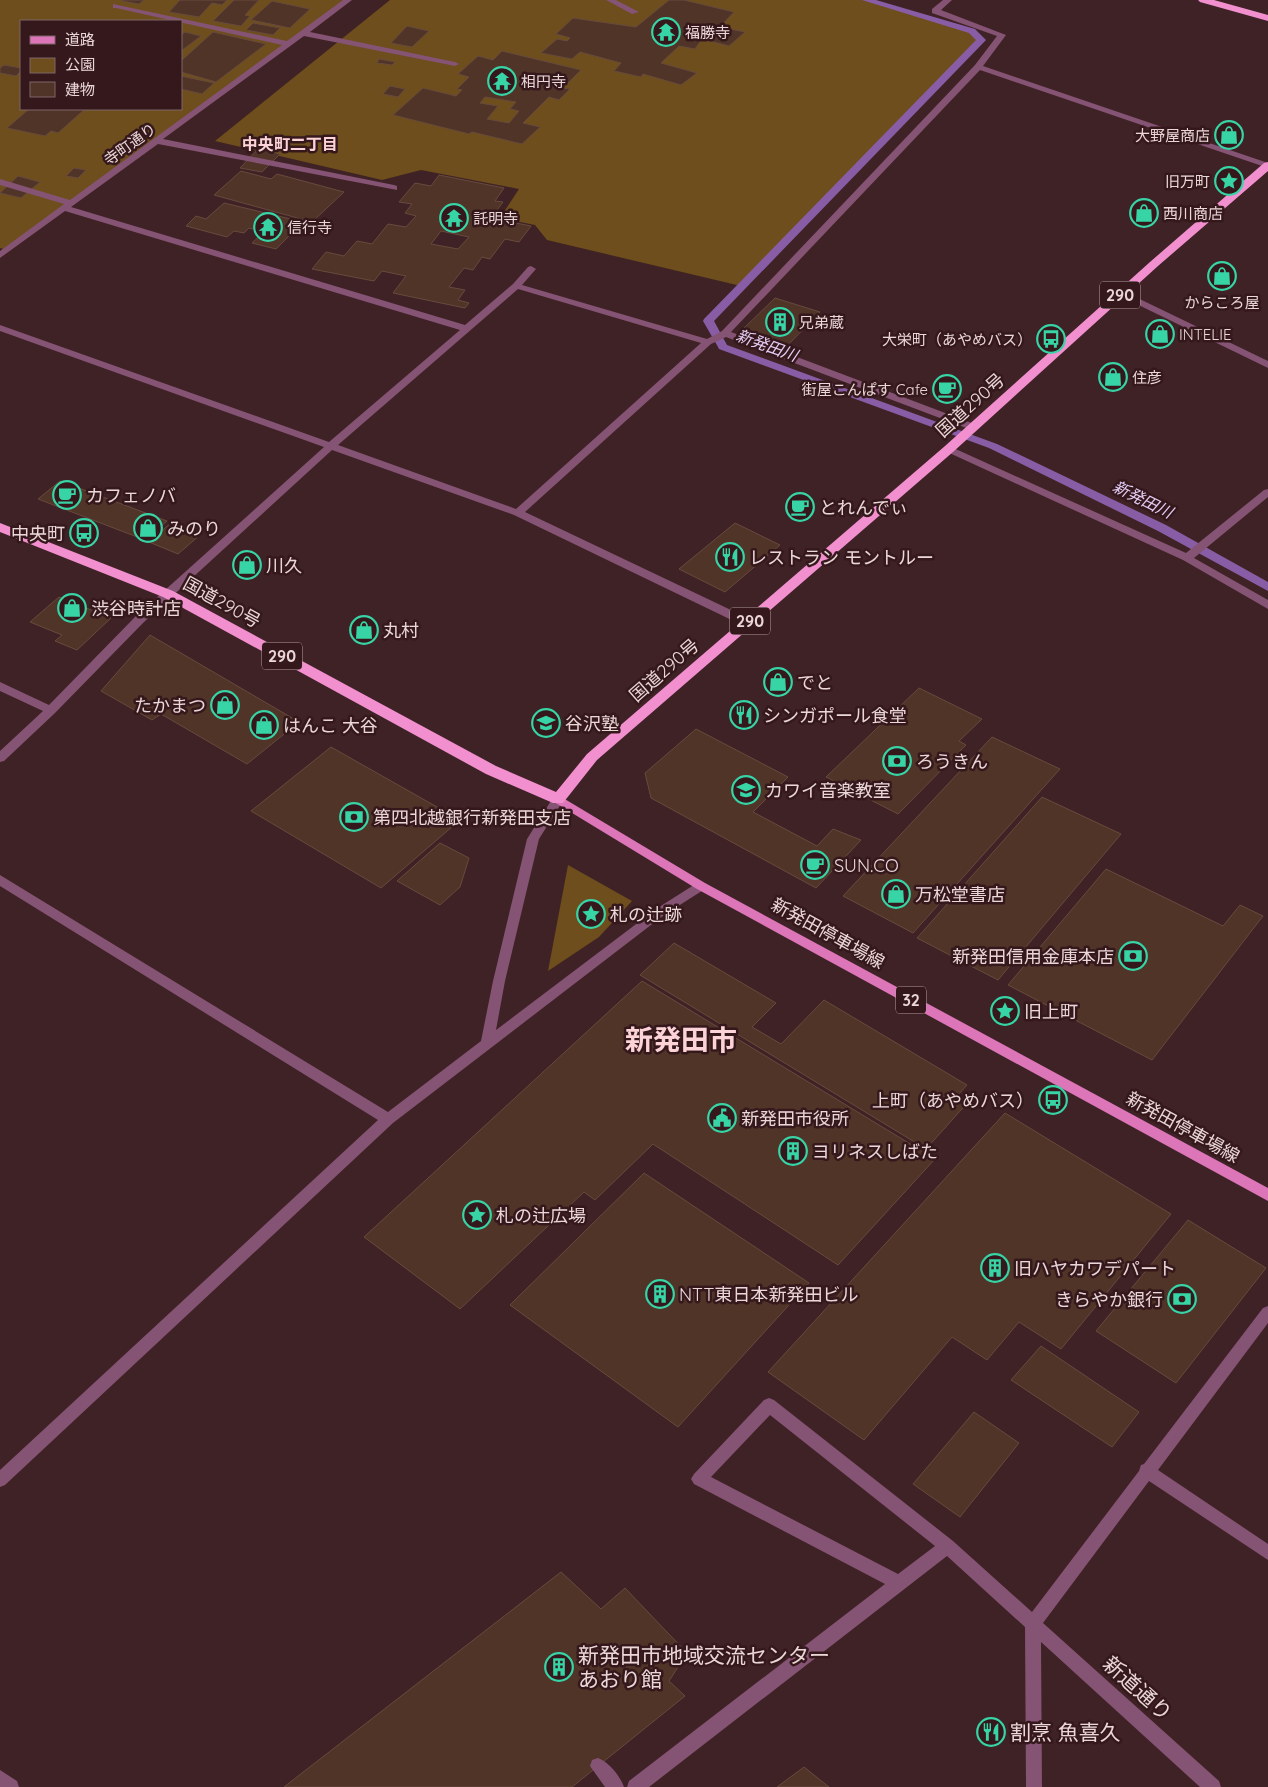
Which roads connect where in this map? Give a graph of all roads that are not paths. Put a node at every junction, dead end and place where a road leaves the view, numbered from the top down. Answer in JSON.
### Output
{"nodes":[{"id":1,"x":348,"y":0,"type":"edge"},
{"id":2,"x":610,"y":0,"type":"edge"},
{"id":3,"x":948,"y":0,"type":"edge"},
{"id":4,"x":1203,"y":0,"type":"edge"},
{"id":5,"x":116,"y":6,"type":"dead end"},
{"id":6,"x":635,"y":12,"type":"dead end"},
{"id":7,"x":1268,"y":18,"type":"edge"},
{"id":8,"x":180,"y":20,"type":"edge"},
{"id":9,"x":182,"y":20,"type":"edge"},
{"id":10,"x":303,"y":33,"type":"junction"},
{"id":11,"x":289,"y":44,"type":"junction"},
{"id":12,"x":455,"y":64,"type":"dead end"},
{"id":13,"x":978,"y":67,"type":"junction"},
{"id":14,"x":158,"y":141,"type":"junction"},
{"id":15,"x":1268,"y":165,"type":"edge"},
{"id":16,"x":0,"y":182,"type":"edge"},
{"id":17,"x":394,"y":188,"type":"dead end"},
{"id":18,"x":68,"y":206,"type":"junction"},
{"id":19,"x":0,"y":255,"type":"edge"},
{"id":20,"x":532,"y":269,"type":"dead end"},
{"id":21,"x":516,"y":286,"type":"junction"},
{"id":22,"x":1121,"y":293,"type":"junction"},
{"id":23,"x":0,"y":328,"type":"edge"},
{"id":24,"x":467,"y":329,"type":"junction"},
{"id":25,"x":725,"y":332,"type":"junction"},
{"id":26,"x":708,"y":342,"type":"junction"},
{"id":27,"x":1268,"y":365,"type":"edge"},
{"id":28,"x":973,"y":427,"type":"junction"},
{"id":29,"x":331,"y":446,"type":"junction"},
{"id":30,"x":949,"y":449,"type":"junction"},
{"id":31,"x":1268,"y":492,"type":"edge"},
{"id":32,"x":518,"y":513,"type":"junction"},
{"id":33,"x":0,"y":526,"type":"edge"},
{"id":34,"x":1187,"y":558,"type":"junction"},
{"id":35,"x":168,"y":594,"type":"junction"},
{"id":36,"x":1268,"y":605,"type":"edge"},
{"id":37,"x":748,"y":623,"type":"junction"},
{"id":38,"x":0,"y":686,"type":"edge"},
{"id":39,"x":51,"y":710,"type":"junction"},
{"id":40,"x":0,"y":758,"type":"edge"},
{"id":41,"x":558,"y":799,"type":"junction"},
{"id":42,"x":0,"y":880,"type":"edge"},
{"id":43,"x":701,"y":886,"type":"junction"},
{"id":44,"x":487,"y":1044,"type":"junction"},
{"id":45,"x":388,"y":1119,"type":"junction"},
{"id":46,"x":1268,"y":1195,"type":"edge"},
{"id":47,"x":1268,"y":1312,"type":"edge"},
{"id":48,"x":1146,"y":1470,"type":"junction"},
{"id":49,"x":0,"y":1480,"type":"edge"},
{"id":50,"x":947,"y":1546,"type":"junction"},
{"id":51,"x":1268,"y":1554,"type":"edge"},
{"id":52,"x":899,"y":1583,"type":"junction"},
{"id":53,"x":1033,"y":1623,"type":"junction"},
{"id":54,"x":598,"y":1766,"type":"dead end"},
{"id":55,"x":0,"y":1778,"type":"edge"},
{"id":56,"x":11,"y":1787,"type":"edge"},
{"id":57,"x":616,"y":1787,"type":"edge"},
{"id":58,"x":635,"y":1787,"type":"edge"},
{"id":59,"x":1034,"y":1787,"type":"edge"},
{"id":60,"x":1213,"y":1787,"type":"edge"}],
"edges":[{"from":1,"to":10,"type":"street","name":"寺町通り"},
{"from":2,"to":6,"type":"street"},
{"from":3,"to":13,"type":"street"},
{"from":4,"to":7,"type":"highway"},
{"from":5,"to":8,"type":"street"},
{"from":9,"to":11,"type":"street"},
{"from":10,"to":11,"type":"street","name":"寺町通り"},
{"from":10,"to":12,"type":"street"},
{"from":11,"to":14,"type":"street","name":"寺町通り"},
{"from":13,"to":15,"type":"street"},
{"from":13,"to":25,"type":"street"},
{"from":14,"to":17,"type":"street"},
{"from":14,"to":18,"type":"street","name":"寺町通り"},
{"from":15,"to":22,"type":"highway","name":"国道290号","number":"290"},
{"from":16,"to":18,"type":"street"},
{"from":18,"to":19,"type":"street","name":"寺町通り"},
{"from":18,"to":24,"type":"street"},
{"from":20,"to":21,"type":"street"},
{"from":21,"to":24,"type":"street"},
{"from":21,"to":26,"type":"street"},
{"from":22,"to":27,"type":"street"},
{"from":22,"to":28,"type":"highway","name":"国道290号","number":"290"},
{"from":23,"to":29,"type":"street"},
{"from":24,"to":29,"type":"street"},
{"from":25,"to":26,"type":"street"},
{"from":25,"to":28,"type":"street"},
{"from":26,"to":32,"type":"street"},
{"from":28,"to":30,"type":"highway","name":"国道290号","number":"290"},
{"from":29,"to":32,"type":"street"},
{"from":29,"to":35,"type":"street"},
{"from":30,"to":34,"type":"street"},
{"from":30,"to":37,"type":"highway","name":"国道290号","number":"290"},
{"from":31,"to":34,"type":"street"},
{"from":32,"to":37,"type":"street"},
{"from":33,"to":35,"type":"highway","name":"国道290号","number":"290"},
{"from":34,"to":36,"type":"street"},
{"from":35,"to":39,"type":"street"},
{"from":35,"to":41,"type":"highway","name":"国道290号","number":"290"},
{"from":37,"to":41,"type":"highway","name":"国道290号","number":"290"},
{"from":38,"to":39,"type":"street"},
{"from":39,"to":40,"type":"street"},
{"from":41,"to":43,"type":"main road","name":"新発田停車場線","number":"32"},
{"from":41,"to":44,"type":"street"},
{"from":42,"to":45,"type":"street"},
{"from":43,"to":44,"type":"street"},
{"from":43,"to":46,"type":"main road","name":"新発田停車場線","number":"32"},
{"from":44,"to":45,"type":"street"},
{"from":45,"to":49,"type":"street"},
{"from":47,"to":48,"type":"street"},
{"from":48,"to":51,"type":"street"},
{"from":48,"to":53,"type":"street"},
{"from":50,"to":52,"type":"street"},
{"from":50,"to":52,"type":"street","name":"新道通り"},
{"from":50,"to":53,"type":"street","name":"新道通り"},
{"from":52,"to":58,"type":"street"},
{"from":53,"to":59,"type":"street"},
{"from":53,"to":60,"type":"street","name":"新道通り"},
{"from":54,"to":57,"type":"street"},
{"from":55,"to":56,"type":"street"}]}
